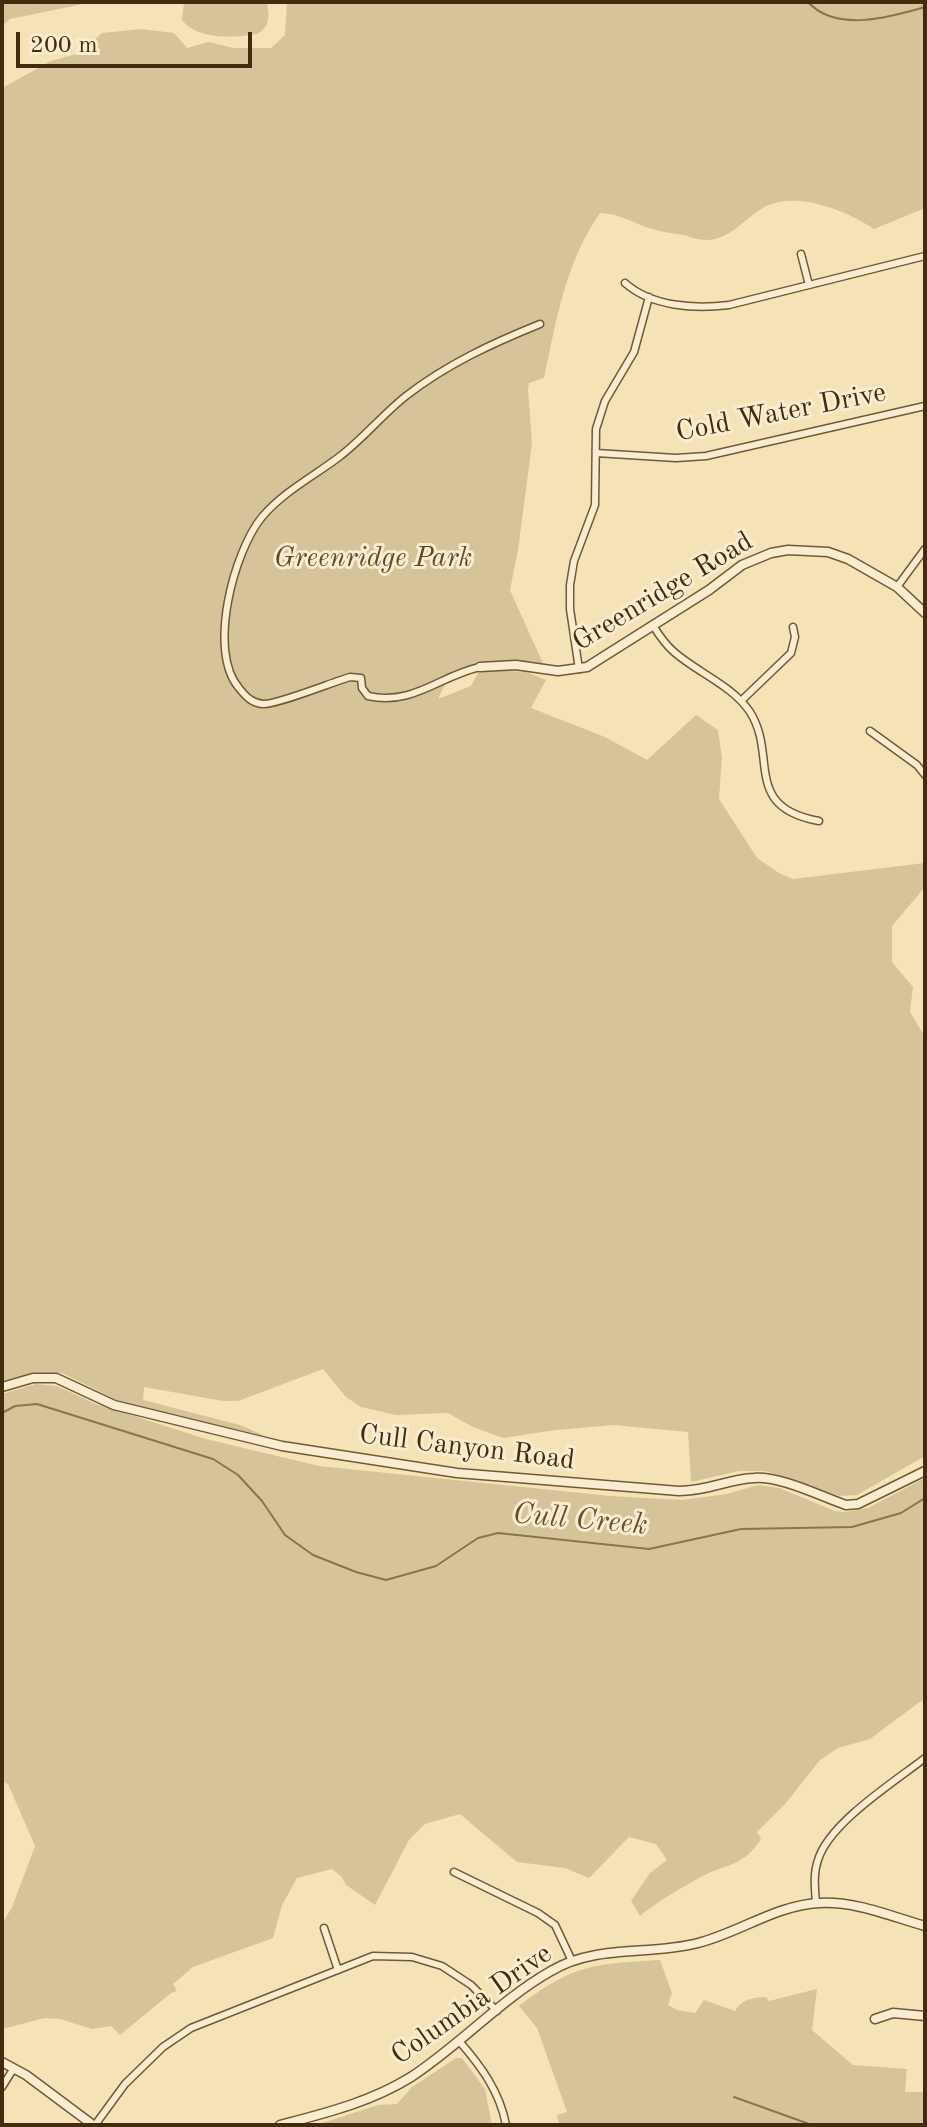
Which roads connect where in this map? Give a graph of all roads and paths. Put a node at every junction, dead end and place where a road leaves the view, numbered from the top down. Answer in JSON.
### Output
{"nodes":[{"id":1,"x":801,"y":254,"type":"dead end"},
{"id":2,"x":925,"y":256,"type":"edge"},
{"id":3,"x":625,"y":283,"type":"dead end"},
{"id":4,"x":809,"y":285,"type":"junction"},
{"id":5,"x":649,"y":297,"type":"junction"},
{"id":6,"x":540,"y":324,"type":"dead end"},
{"id":7,"x":925,"y":406,"type":"edge"},
{"id":8,"x":596,"y":453,"type":"junction"},
{"id":9,"x":925,"y":549,"type":"edge"},
{"id":10,"x":897,"y":587,"type":"junction"},
{"id":11,"x":925,"y":613,"type":"edge"},
{"id":12,"x":654,"y":627,"type":"junction"},
{"id":13,"x":793,"y":627,"type":"dead end"},
{"id":14,"x":480,"y":667,"type":"joint"},
{"id":15,"x":579,"y":669,"type":"junction"},
{"id":16,"x":741,"y":701,"type":"junction"},
{"id":17,"x":870,"y":731,"type":"dead end"},
{"id":18,"x":925,"y":775,"type":"edge"},
{"id":19,"x":819,"y":821,"type":"dead end"},
{"id":20,"x":2,"y":1387,"type":"edge"},
{"id":21,"x":925,"y":1471,"type":"edge"},
{"id":22,"x":925,"y":1758,"type":"edge"},
{"id":23,"x":454,"y":1872,"type":"dead end"},
{"id":24,"x":816,"y":1903,"type":"junction"},
{"id":25,"x":925,"y":1926,"type":"edge"},
{"id":26,"x":324,"y":1928,"type":"dead end"},
{"id":27,"x":572,"y":1961,"type":"junction"},
{"id":28,"x":338,"y":1970,"type":"junction"},
{"id":29,"x":497,"y":2011,"type":"junction"},
{"id":30,"x":925,"y":2016,"type":"edge"},
{"id":31,"x":875,"y":2019,"type":"dead end"},
{"id":32,"x":459,"y":2041,"type":"junction"},
{"id":33,"x":2,"y":2062,"type":"edge"},
{"id":34,"x":14,"y":2068,"type":"junction"},
{"id":35,"x":2,"y":2087,"type":"edge"},
{"id":36,"x":94,"y":2125,"type":"edge"},
{"id":37,"x":280,"y":2125,"type":"edge"},
{"id":38,"x":506,"y":2125,"type":"edge"}],
"edges":[{"from":1,"to":4,"type":"street"},
{"from":2,"to":4,"type":"street"},
{"from":3,"to":5,"type":"street"},
{"from":4,"to":5,"type":"street"},
{"from":5,"to":8,"type":"street"},
{"from":6,"to":14,"type":"street","name":"Greenridge Road"},
{"from":7,"to":8,"type":"street","name":"Cold Water Drive"},
{"from":8,"to":15,"type":"street"},
{"from":9,"to":10,"type":"street"},
{"from":10,"to":11,"type":"street","name":"Greenridge Road"},
{"from":10,"to":12,"type":"street","name":"Greenridge Road"},
{"from":12,"to":15,"type":"street","name":"Greenridge Road"},
{"from":12,"to":16,"type":"street"},
{"from":13,"to":16,"type":"street"},
{"from":14,"to":15,"type":"street","name":"Greenridge Road"},
{"from":16,"to":19,"type":"street"},
{"from":17,"to":18,"type":"street"},
{"from":20,"to":21,"type":"street","name":"Cull Canyon Road"},
{"from":22,"to":24,"type":"street"},
{"from":23,"to":27,"type":"street"},
{"from":24,"to":25,"type":"street","name":"Columbia Drive"},
{"from":24,"to":27,"type":"street","name":"Columbia Drive"},
{"from":26,"to":28,"type":"street"},
{"from":27,"to":29,"type":"street","name":"Columbia Drive"},
{"from":28,"to":29,"type":"street"},
{"from":28,"to":36,"type":"street"},
{"from":29,"to":32,"type":"street","name":"Columbia Drive"},
{"from":30,"to":31,"type":"street"},
{"from":32,"to":37,"type":"street","name":"Columbia Drive"},
{"from":32,"to":38,"type":"street"},
{"from":33,"to":34,"type":"street"},
{"from":34,"to":35,"type":"street"},
{"from":34,"to":36,"type":"street"}]}
